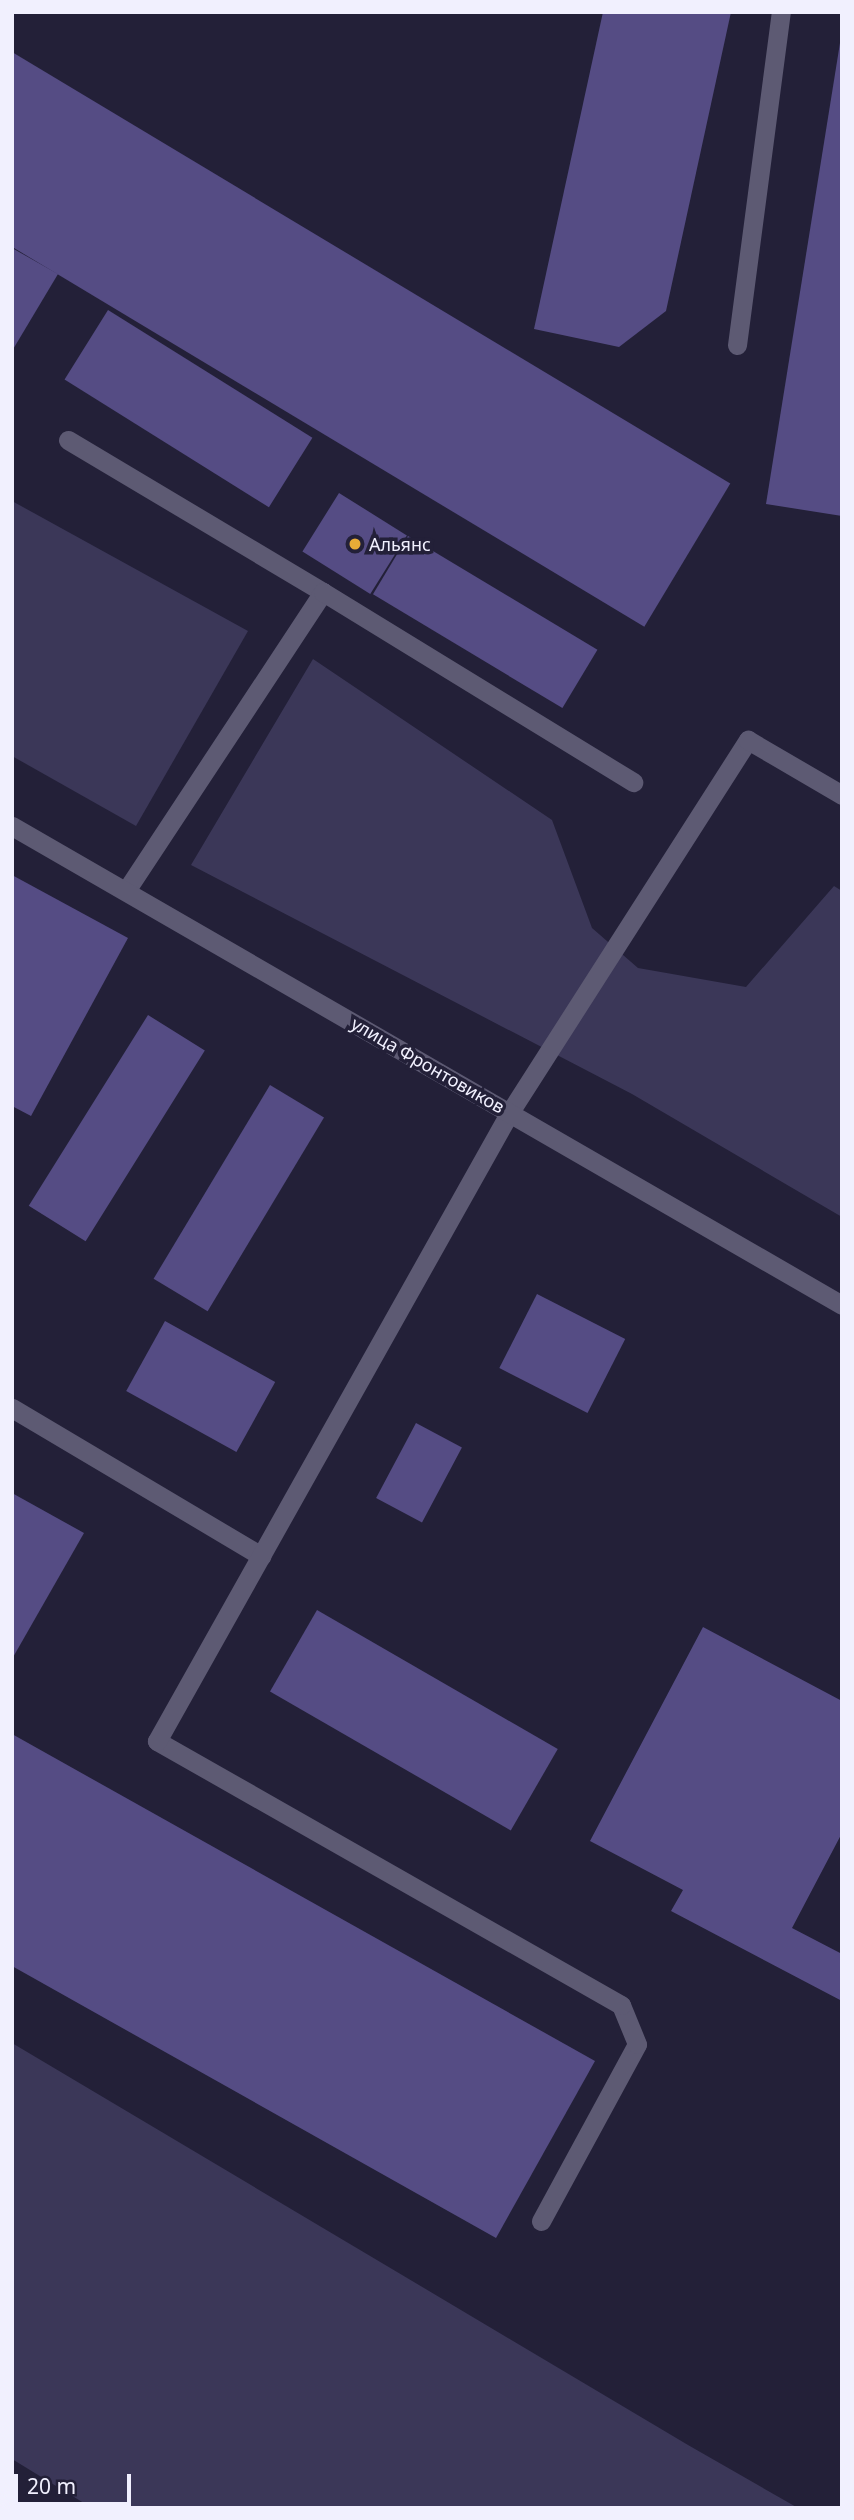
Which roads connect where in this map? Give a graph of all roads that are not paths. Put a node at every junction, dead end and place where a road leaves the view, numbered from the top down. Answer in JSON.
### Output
{"nodes":[{"id":1,"x":781,"y":12,"type":"edge"},
{"id":2,"x":737,"y":345,"type":"dead end"},
{"id":3,"x":68,"y":440,"type":"dead end"},
{"id":4,"x":323,"y":592,"type":"junction"},
{"id":5,"x":633,"y":782,"type":"dead end"},
{"id":6,"x":842,"y":795,"type":"edge"},
{"id":7,"x":12,"y":826,"type":"edge"},
{"id":8,"x":126,"y":891,"type":"junction"},
{"id":9,"x":510,"y":1112,"type":"junction"},
{"id":10,"x":842,"y":1305,"type":"edge"},
{"id":11,"x":12,"y":1408,"type":"edge"},
{"id":12,"x":261,"y":1556,"type":"junction"},
{"id":13,"x":541,"y":2221,"type":"dead end"}],
"edges":[{"from":1,"to":2,"type":"street"},
{"from":3,"to":4,"type":"street"},
{"from":4,"to":5,"type":"street"},
{"from":4,"to":8,"type":"street"},
{"from":6,"to":9,"type":"street"},
{"from":7,"to":8,"type":"street","name":"улица Фронтовиков"},
{"from":8,"to":9,"type":"street","name":"улица Фронтовиков"},
{"from":9,"to":10,"type":"street","name":"улица Фронтовиков"},
{"from":9,"to":12,"type":"street"},
{"from":11,"to":12,"type":"street"},
{"from":12,"to":13,"type":"street"}]}
